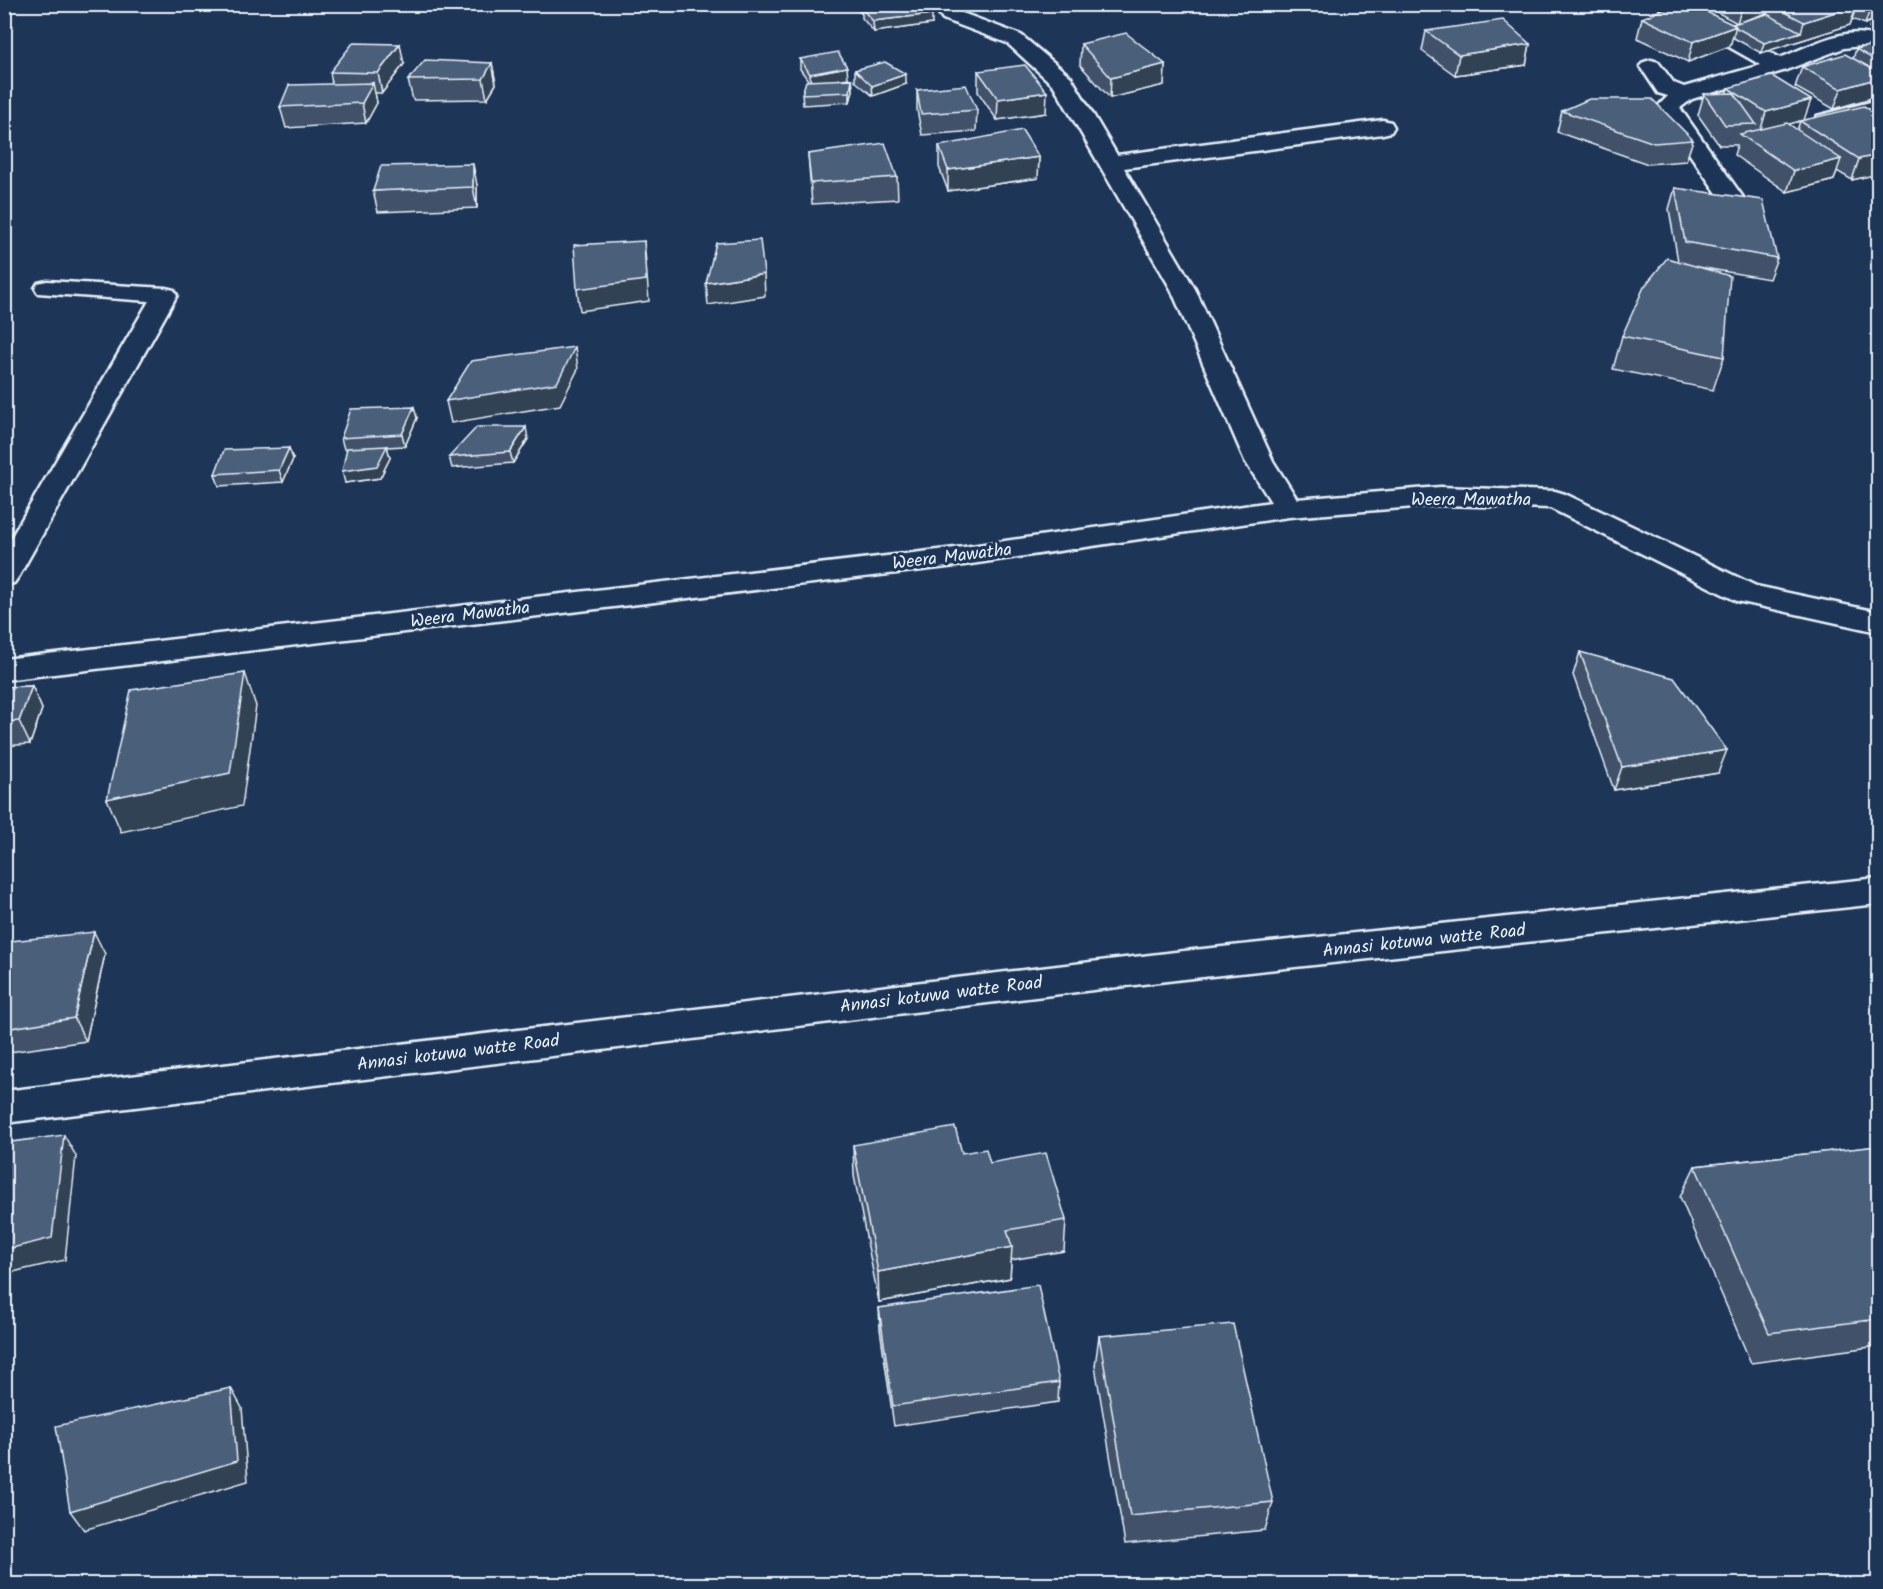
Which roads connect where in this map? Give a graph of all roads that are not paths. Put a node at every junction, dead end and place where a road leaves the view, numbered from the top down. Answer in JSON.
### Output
{"nodes":[{"id":1,"x":942,"y":4,"type":"edge"},
{"id":2,"x":1667,"y":4,"type":"edge"},
{"id":3,"x":1878,"y":46,"type":"edge"},
{"id":4,"x":1651,"y":66,"type":"dead end"},
{"id":5,"x":1779,"y":66,"type":"junction"},
{"id":6,"x":1684,"y":94,"type":"junction"},
{"id":7,"x":1878,"y":107,"type":"edge"},
{"id":8,"x":1806,"y":126,"type":"edge"},
{"id":9,"x":1383,"y":127,"type":"dead end"},
{"id":10,"x":1112,"y":163,"type":"junction"},
{"id":11,"x":1742,"y":213,"type":"edge"},
{"id":12,"x":47,"y":288,"type":"dead end"},
{"id":13,"x":1289,"y":508,"type":"junction"},
{"id":14,"x":4,"y":576,"type":"edge"},
{"id":15,"x":1878,"y":622,"type":"edge"},
{"id":16,"x":4,"y":670,"type":"edge"},
{"id":17,"x":1878,"y":891,"type":"edge"},
{"id":18,"x":4,"y":1107,"type":"edge"}],
"edges":[{"from":1,"to":10,"type":"street"},
{"from":2,"to":5,"type":"street"},
{"from":3,"to":5,"type":"street"},
{"from":4,"to":6,"type":"street"},
{"from":5,"to":6,"type":"street"},
{"from":6,"to":11,"type":"street"},
{"from":7,"to":8,"type":"street"},
{"from":9,"to":10,"type":"street"},
{"from":10,"to":13,"type":"street"},
{"from":12,"to":14,"type":"street"},
{"from":13,"to":15,"type":"street","name":"Weera Mawatha"},
{"from":13,"to":16,"type":"street","name":"Weera Mawatha"},
{"from":17,"to":18,"type":"street","name":"Annasi kotuwa watte Road"}]}
